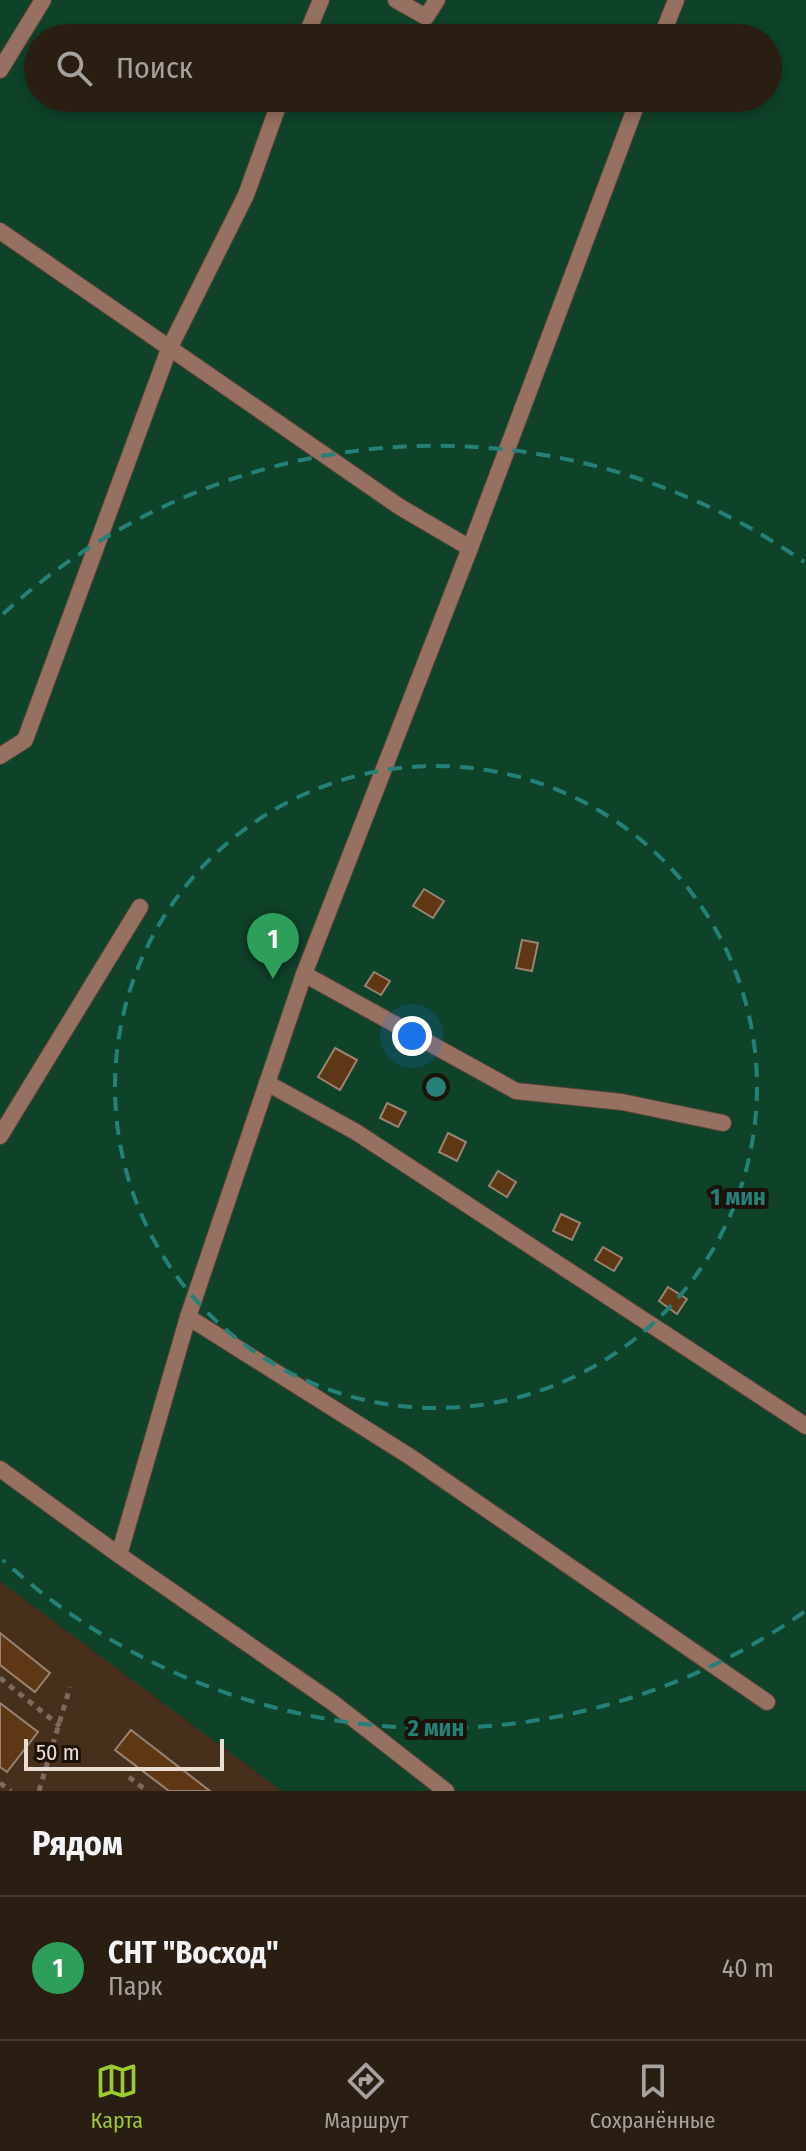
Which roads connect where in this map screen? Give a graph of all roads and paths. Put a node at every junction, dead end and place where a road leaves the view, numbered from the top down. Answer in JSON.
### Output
{"nodes":[{"id":1,"x":43,"y":0,"type":"edge"},
{"id":2,"x":321,"y":0,"type":"edge"},
{"id":3,"x":396,"y":0,"type":"edge"},
{"id":4,"x":437,"y":0,"type":"edge"},
{"id":5,"x":676,"y":0,"type":"edge"},
{"id":6,"x":28,"y":24,"type":"edge"},
{"id":7,"x":311,"y":24,"type":"edge"},
{"id":8,"x":667,"y":24,"type":"edge"},
{"id":9,"x":24,"y":31,"type":"edge"},
{"id":10,"x":0,"y":70,"type":"edge"},
{"id":11,"x":276,"y":112,"type":"edge"},
{"id":12,"x":634,"y":112,"type":"edge"},
{"id":13,"x":0,"y":231,"type":"edge"},
{"id":14,"x":169,"y":349,"type":"junction"},
{"id":15,"x":470,"y":548,"type":"junction"},
{"id":16,"x":0,"y":756,"type":"edge"},
{"id":17,"x":140,"y":907,"type":"dead end"},
{"id":18,"x":304,"y":974,"type":"junction"},
{"id":19,"x":267,"y":1083,"type":"junction"},
{"id":20,"x":723,"y":1123,"type":"dead end"},
{"id":21,"x":0,"y":1136,"type":"edge"},
{"id":22,"x":188,"y":1317,"type":"junction"},
{"id":23,"x":806,"y":1426,"type":"edge"},
{"id":24,"x":0,"y":1469,"type":"edge"},
{"id":25,"x":119,"y":1555,"type":"junction"},
{"id":26,"x":0,"y":1678,"type":"edge"},
{"id":27,"x":70,"y":1687,"type":"dead end"},
{"id":28,"x":767,"y":1702,"type":"dead end"},
{"id":29,"x":60,"y":1726,"type":"junction"},
{"id":30,"x":129,"y":1777,"type":"dead end"},
{"id":31,"x":0,"y":1783,"type":"edge"},
{"id":32,"x":11,"y":1791,"type":"edge"},
{"id":33,"x":39,"y":1791,"type":"edge"},
{"id":34,"x":147,"y":1791,"type":"edge"},
{"id":35,"x":446,"y":1791,"type":"edge"}],
"edges":[{"from":1,"to":6,"type":"lane"},
{"from":2,"to":7,"type":"lane"},
{"from":3,"to":4,"type":"lane"},
{"from":5,"to":8,"type":"lane"},
{"from":9,"to":10,"type":"lane"},
{"from":11,"to":14,"type":"lane"},
{"from":12,"to":15,"type":"lane"},
{"from":13,"to":14,"type":"lane"},
{"from":14,"to":15,"type":"lane"},
{"from":14,"to":16,"type":"lane"},
{"from":15,"to":18,"type":"lane"},
{"from":17,"to":21,"type":"lane"},
{"from":18,"to":19,"type":"lane"},
{"from":18,"to":20,"type":"lane"},
{"from":19,"to":22,"type":"lane"},
{"from":19,"to":23,"type":"lane"},
{"from":22,"to":25,"type":"lane"},
{"from":22,"to":28,"type":"lane"},
{"from":24,"to":25,"type":"lane"},
{"from":25,"to":35,"type":"lane"},
{"from":26,"to":29,"type":"path"},
{"from":27,"to":29,"type":"path"},
{"from":29,"to":33,"type":"path"},
{"from":30,"to":34,"type":"path"},
{"from":31,"to":32,"type":"path"}]}
